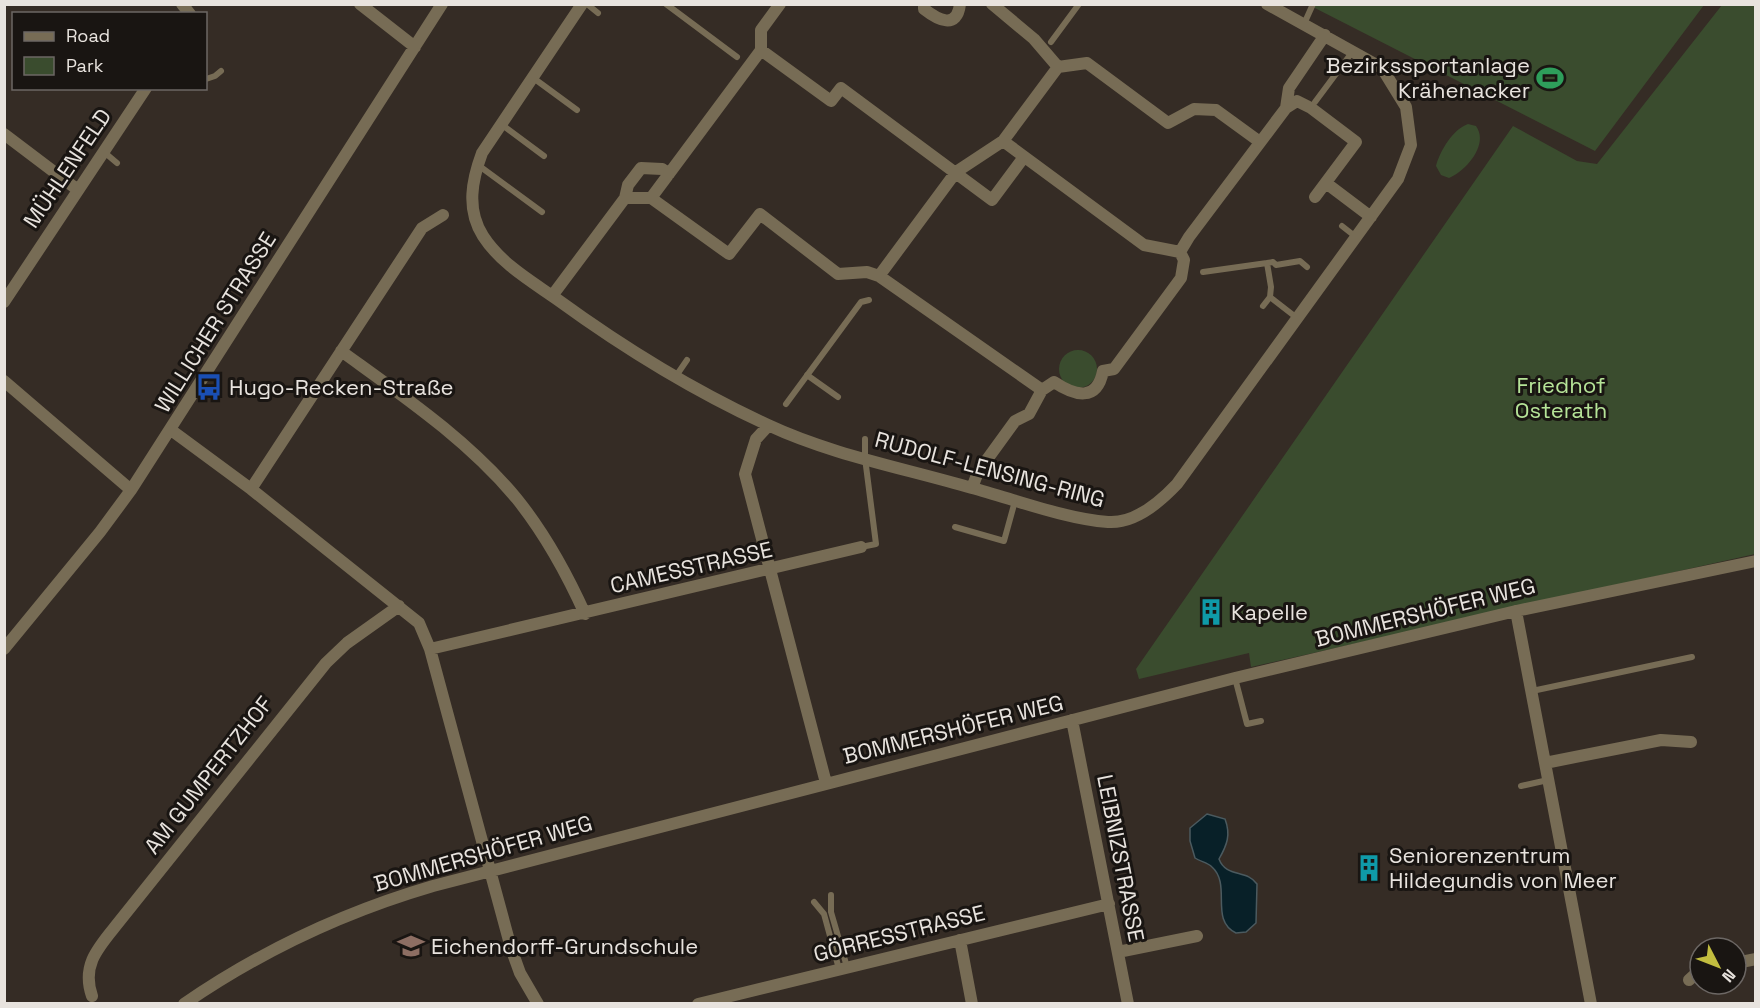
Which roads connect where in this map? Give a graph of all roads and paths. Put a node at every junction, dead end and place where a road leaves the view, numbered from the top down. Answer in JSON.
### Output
{"nodes":[{"id":1,"x":360,"y":4,"type":"edge"},
{"id":2,"x":442,"y":4,"type":"edge"},
{"id":3,"x":584,"y":4,"type":"edge"},
{"id":4,"x":666,"y":4,"type":"edge"},
{"id":5,"x":780,"y":4,"type":"edge"},
{"id":6,"x":924,"y":4,"type":"edge"},
{"id":7,"x":960,"y":4,"type":"edge"},
{"id":8,"x":992,"y":4,"type":"edge"},
{"id":9,"x":1079,"y":4,"type":"edge"},
{"id":10,"x":1268,"y":4,"type":"edge"},
{"id":11,"x":1313,"y":4,"type":"edge"},
{"id":12,"x":598,"y":13,"type":"dead end"},
{"id":13,"x":1304,"y":24,"type":"junction"},
{"id":14,"x":1325,"y":35,"type":"junction"},
{"id":15,"x":415,"y":47,"type":"junction"},
{"id":16,"x":761,"y":50,"type":"junction"},
{"id":17,"x":1353,"y":50,"type":"junction"},
{"id":18,"x":1052,"y":54,"type":"junction"},
{"id":19,"x":737,"y":57,"type":"dead end"},
{"id":20,"x":221,"y":71,"type":"dead end"},
{"id":21,"x":532,"y":77,"type":"junction"},
{"id":22,"x":207,"y":79,"type":"edge"},
{"id":23,"x":140,"y":91,"type":"edge"},
{"id":24,"x":1315,"y":102,"type":"dead end"},
{"id":25,"x":1286,"y":108,"type":"junction"},
{"id":26,"x":578,"y":110,"type":"dead end"},
{"id":27,"x":501,"y":124,"type":"junction"},
{"id":28,"x":4,"y":134,"type":"edge"},
{"id":29,"x":1003,"y":141,"type":"junction"},
{"id":30,"x":1260,"y":142,"type":"junction"},
{"id":31,"x":104,"y":152,"type":"junction"},
{"id":32,"x":544,"y":156,"type":"dead end"},
{"id":33,"x":1024,"y":157,"type":"junction"},
{"id":34,"x":117,"y":163,"type":"dead end"},
{"id":35,"x":477,"y":165,"type":"junction"},
{"id":36,"x":956,"y":172,"type":"junction"},
{"id":37,"x":669,"y":174,"type":"junction"},
{"id":38,"x":1326,"y":183,"type":"junction"},
{"id":39,"x":78,"y":190,"type":"junction"},
{"id":40,"x":1316,"y":197,"type":"dead end"},
{"id":41,"x":625,"y":198,"type":"junction"},
{"id":42,"x":651,"y":198,"type":"junction"},
{"id":43,"x":542,"y":212,"type":"dead end"},
{"id":44,"x":443,"y":215,"type":"dead end"},
{"id":45,"x":1371,"y":217,"type":"junction"},
{"id":46,"x":1342,"y":226,"type":"dead end"},
{"id":47,"x":1357,"y":238,"type":"junction"},
{"id":48,"x":1180,"y":252,"type":"junction"},
{"id":49,"x":1267,"y":263,"type":"junction"},
{"id":50,"x":1307,"y":267,"type":"dead end"},
{"id":51,"x":1203,"y":272,"type":"dead end"},
{"id":52,"x":879,"y":276,"type":"junction"},
{"id":53,"x":552,"y":296,"type":"junction"},
{"id":54,"x":1269,"y":297,"type":"junction"},
{"id":55,"x":869,"y":300,"type":"dead end"},
{"id":56,"x":4,"y":302,"type":"edge"},
{"id":57,"x":1263,"y":306,"type":"dead end"},
{"id":58,"x":1297,"y":318,"type":"junction"},
{"id":59,"x":341,"y":351,"type":"junction"},
{"id":60,"x":687,"y":360,"type":"dead end"},
{"id":61,"x":807,"y":375,"type":"junction"},
{"id":62,"x":676,"y":376,"type":"junction"},
{"id":63,"x":4,"y":381,"type":"edge"},
{"id":64,"x":1042,"y":390,"type":"junction"},
{"id":65,"x":838,"y":397,"type":"dead end"},
{"id":66,"x":786,"y":404,"type":"dead end"},
{"id":67,"x":768,"y":426,"type":"junction"},
{"id":68,"x":171,"y":430,"type":"junction"},
{"id":69,"x":865,"y":439,"type":"dead end"},
{"id":70,"x":865,"y":458,"type":"junction"},
{"id":71,"x":972,"y":488,"type":"junction"},
{"id":72,"x":250,"y":489,"type":"junction"},
{"id":73,"x":131,"y":490,"type":"junction"},
{"id":74,"x":1015,"y":500,"type":"junction"},
{"id":75,"x":955,"y":527,"type":"dead end"},
{"id":76,"x":861,"y":548,"type":"joint"},
{"id":77,"x":1755,"y":561,"type":"edge"},
{"id":78,"x":768,"y":570,"type":"junction"},
{"id":79,"x":399,"y":606,"type":"junction"},
{"id":80,"x":1516,"y":612,"type":"junction"},
{"id":81,"x":585,"y":614,"type":"junction"},
{"id":82,"x":4,"y":649,"type":"edge"},
{"id":83,"x":430,"y":650,"type":"junction"},
{"id":84,"x":1692,"y":657,"type":"dead end"},
{"id":85,"x":1235,"y":678,"type":"junction"},
{"id":86,"x":1531,"y":691,"type":"junction"},
{"id":87,"x":1072,"y":720,"type":"junction"},
{"id":88,"x":1261,"y":721,"type":"dead end"},
{"id":89,"x":1692,"y":742,"type":"dead end"},
{"id":90,"x":1545,"y":763,"type":"junction"},
{"id":91,"x":1548,"y":780,"type":"junction"},
{"id":92,"x":826,"y":783,"type":"junction"},
{"id":93,"x":1521,"y":786,"type":"dead end"},
{"id":94,"x":490,"y":872,"type":"junction"},
{"id":95,"x":831,"y":895,"type":"dead end"},
{"id":96,"x":814,"y":902,"type":"dead end"},
{"id":97,"x":1109,"y":904,"type":"junction"},
{"id":98,"x":1197,"y":936,"type":"dead end"},
{"id":99,"x":960,"y":940,"type":"junction"},
{"id":100,"x":1118,"y":952,"type":"junction"},
{"id":101,"x":843,"y":968,"type":"junction"},
{"id":102,"x":92,"y":996,"type":"dead end"},
{"id":103,"x":184,"y":1004,"type":"edge"},
{"id":104,"x":538,"y":1004,"type":"edge"},
{"id":105,"x":698,"y":1004,"type":"edge"},
{"id":106,"x":972,"y":1004,"type":"edge"},
{"id":107,"x":1128,"y":1004,"type":"edge"},
{"id":108,"x":1591,"y":1004,"type":"edge"}],
"edges":[{"from":1,"to":15,"type":"street"},
{"from":2,"to":15,"type":"street","name":"WILLICHER STRASSE"},
{"from":3,"to":12,"type":"lane"},
{"from":3,"to":21,"type":"street","name":"RUDOLF-LENSING-RING"},
{"from":4,"to":19,"type":"lane"},
{"from":5,"to":16,"type":"street"},
{"from":6,"to":7,"type":"street"},
{"from":8,"to":18,"type":"street"},
{"from":9,"to":18,"type":"lane"},
{"from":10,"to":13,"type":"street","name":"RUDOLF-LENSING-RING"},
{"from":11,"to":13,"type":"lane"},
{"from":13,"to":14,"type":"street","name":"RUDOLF-LENSING-RING"},
{"from":14,"to":17,"type":"street","name":"RUDOLF-LENSING-RING"},
{"from":14,"to":25,"type":"street"},
{"from":15,"to":68,"type":"street","name":"WILLICHER STRASSE"},
{"from":16,"to":36,"type":"street"},
{"from":16,"to":37,"type":"street"},
{"from":17,"to":24,"type":"lane"},
{"from":17,"to":45,"type":"street","name":"RUDOLF-LENSING-RING"},
{"from":18,"to":29,"type":"street"},
{"from":18,"to":30,"type":"street"},
{"from":20,"to":22,"type":"lane"},
{"from":21,"to":26,"type":"lane"},
{"from":21,"to":27,"type":"street","name":"RUDOLF-LENSING-RING"},
{"from":23,"to":31,"type":"street","name":"MÜHLENFELD"},
{"from":25,"to":30,"type":"street"},
{"from":25,"to":38,"type":"street"},
{"from":27,"to":32,"type":"lane"},
{"from":27,"to":35,"type":"street","name":"RUDOLF-LENSING-RING"},
{"from":28,"to":39,"type":"street"},
{"from":29,"to":33,"type":"street"},
{"from":29,"to":36,"type":"street"},
{"from":30,"to":48,"type":"street"},
{"from":31,"to":34,"type":"lane"},
{"from":31,"to":39,"type":"street","name":"MÜHLENFELD"},
{"from":33,"to":36,"type":"street"},
{"from":33,"to":48,"type":"street"},
{"from":35,"to":43,"type":"lane"},
{"from":35,"to":53,"type":"street","name":"RUDOLF-LENSING-RING"},
{"from":36,"to":52,"type":"street"},
{"from":37,"to":41,"type":"street"},
{"from":37,"to":42,"type":"street"},
{"from":38,"to":40,"type":"street"},
{"from":38,"to":45,"type":"street"},
{"from":39,"to":56,"type":"street","name":"MÜHLENFELD"},
{"from":41,"to":42,"type":"street"},
{"from":41,"to":53,"type":"street"},
{"from":42,"to":52,"type":"street"},
{"from":44,"to":59,"type":"street"},
{"from":45,"to":47,"type":"street","name":"RUDOLF-LENSING-RING"},
{"from":46,"to":47,"type":"lane"},
{"from":47,"to":58,"type":"street","name":"RUDOLF-LENSING-RING"},
{"from":48,"to":64,"type":"street"},
{"from":49,"to":50,"type":"lane"},
{"from":49,"to":51,"type":"lane"},
{"from":49,"to":54,"type":"lane"},
{"from":52,"to":64,"type":"street"},
{"from":53,"to":62,"type":"street","name":"RUDOLF-LENSING-RING"},
{"from":54,"to":57,"type":"lane"},
{"from":54,"to":58,"type":"lane"},
{"from":55,"to":61,"type":"lane"},
{"from":58,"to":74,"type":"street","name":"RUDOLF-LENSING-RING"},
{"from":59,"to":72,"type":"street"},
{"from":59,"to":81,"type":"street"},
{"from":60,"to":62,"type":"lane"},
{"from":61,"to":65,"type":"lane"},
{"from":61,"to":66,"type":"lane"},
{"from":62,"to":67,"type":"street","name":"RUDOLF-LENSING-RING"},
{"from":63,"to":73,"type":"street"},
{"from":64,"to":71,"type":"street"},
{"from":67,"to":70,"type":"street","name":"RUDOLF-LENSING-RING"},
{"from":67,"to":78,"type":"street"},
{"from":68,"to":72,"type":"street"},
{"from":68,"to":73,"type":"street","name":"WILLICHER STRASSE"},
{"from":69,"to":70,"type":"lane"},
{"from":70,"to":71,"type":"street","name":"RUDOLF-LENSING-RING"},
{"from":70,"to":76,"type":"lane","name":"CAMESSTRASSE"},
{"from":71,"to":74,"type":"street","name":"RUDOLF-LENSING-RING"},
{"from":72,"to":79,"type":"street"},
{"from":73,"to":82,"type":"street","name":"WILLICHER STRASSE"},
{"from":74,"to":75,"type":"lane"},
{"from":76,"to":78,"type":"street","name":"CAMESSTRASSE"},
{"from":77,"to":80,"type":"street","name":"BOMMERSHÖFER WEG"},
{"from":78,"to":81,"type":"street","name":"CAMESSTRASSE"},
{"from":78,"to":92,"type":"street"},
{"from":79,"to":83,"type":"street"},
{"from":79,"to":102,"type":"street","name":"AM GUMPERTZHOF"},
{"from":80,"to":85,"type":"street","name":"BOMMERSHÖFER WEG"},
{"from":80,"to":86,"type":"street"},
{"from":81,"to":83,"type":"street","name":"CAMESSTRASSE"},
{"from":83,"to":94,"type":"street"},
{"from":84,"to":86,"type":"lane"},
{"from":85,"to":87,"type":"street","name":"BOMMERSHÖFER WEG"},
{"from":85,"to":88,"type":"lane"},
{"from":86,"to":90,"type":"street"},
{"from":87,"to":92,"type":"street","name":"BOMMERSHÖFER WEG"},
{"from":87,"to":97,"type":"street","name":"LEIBNIZSTRASSE"},
{"from":89,"to":90,"type":"street"},
{"from":90,"to":91,"type":"street"},
{"from":91,"to":93,"type":"lane"},
{"from":91,"to":108,"type":"street"},
{"from":92,"to":94,"type":"street","name":"BOMMERSHÖFER WEG"},
{"from":94,"to":103,"type":"street","name":"BOMMERSHÖFER WEG"},
{"from":94,"to":104,"type":"street"},
{"from":95,"to":101,"type":"lane"},
{"from":96,"to":101,"type":"lane"},
{"from":97,"to":99,"type":"street","name":"GÖRRESSTRASSE"},
{"from":97,"to":100,"type":"street","name":"LEIBNIZSTRASSE"},
{"from":98,"to":100,"type":"street"},
{"from":99,"to":101,"type":"street","name":"GÖRRESSTRASSE"},
{"from":99,"to":106,"type":"street"},
{"from":100,"to":107,"type":"street","name":"LEIBNIZSTRASSE"},
{"from":101,"to":105,"type":"street","name":"GÖRRESSTRASSE"}]}
